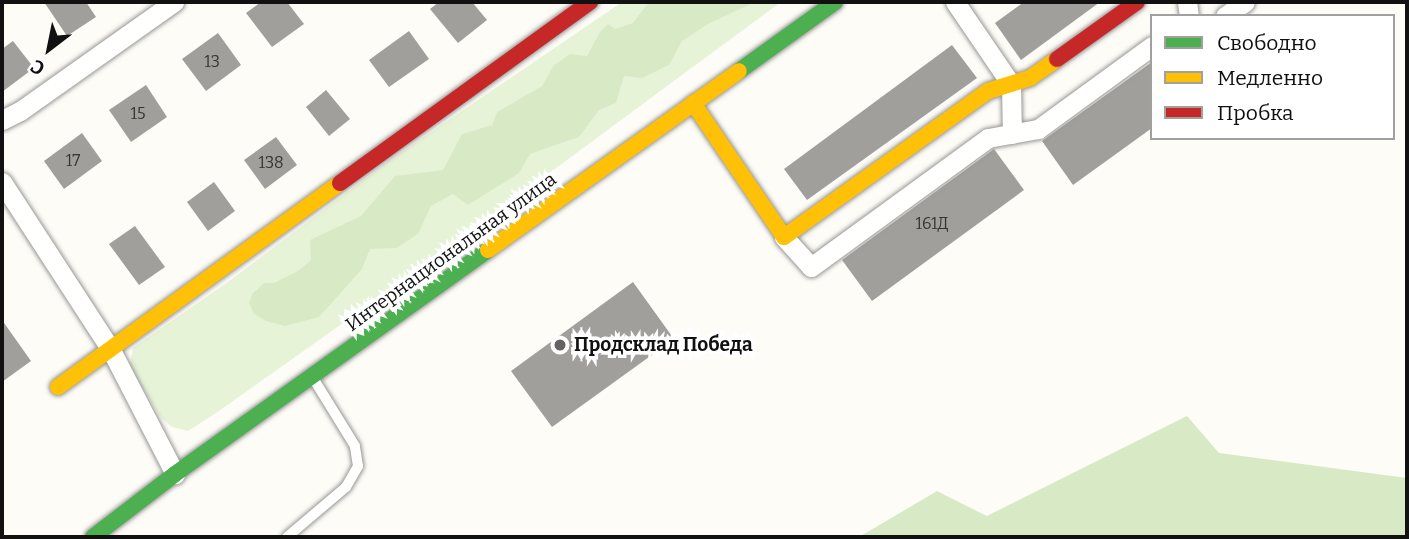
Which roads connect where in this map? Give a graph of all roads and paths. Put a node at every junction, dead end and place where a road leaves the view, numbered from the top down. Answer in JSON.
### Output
{"nodes":[{"id":1,"x":174,"y":2,"type":"edge"},
{"id":2,"x":590,"y":2,"type":"edge"},
{"id":3,"x":835,"y":2,"type":"edge"},
{"id":4,"x":956,"y":2,"type":"edge"},
{"id":5,"x":1137,"y":2,"type":"edge"},
{"id":6,"x":1245,"y":2,"type":"edge"},
{"id":7,"x":1228,"y":14,"type":"edge"},
{"id":8,"x":1150,"y":48,"type":"edge"},
{"id":9,"x":1011,"y":84,"type":"junction"},
{"id":10,"x":693,"y":103,"type":"junction"},
{"id":11,"x":2,"y":120,"type":"edge"},
{"id":12,"x":1012,"y":134,"type":"junction"},
{"id":13,"x":2,"y":181,"type":"edge"},
{"id":14,"x":784,"y":237,"type":"junction"},
{"id":15,"x":110,"y":348,"type":"junction"},
{"id":16,"x":313,"y":378,"type":"junction"},
{"id":17,"x":58,"y":387,"type":"dead end"},
{"id":18,"x":175,"y":474,"type":"junction"},
{"id":19,"x":93,"y":537,"type":"edge"},
{"id":20,"x":287,"y":537,"type":"edge"}],
"edges":[{"from":1,"to":11,"type":"street"},
{"from":2,"to":15,"type":"street"},
{"from":3,"to":10,"type":"street","name":"Интернациональная улица"},
{"from":4,"to":9,"type":"street"},
{"from":5,"to":9,"type":"street"},
{"from":6,"to":7,"type":"street"},
{"from":8,"to":12,"type":"street"},
{"from":9,"to":12,"type":"street"},
{"from":9,"to":14,"type":"street"},
{"from":10,"to":14,"type":"street"},
{"from":10,"to":16,"type":"street","name":"Интернациональная улица"},
{"from":12,"to":14,"type":"street"},
{"from":13,"to":15,"type":"street"},
{"from":15,"to":17,"type":"street"},
{"from":15,"to":18,"type":"street"},
{"from":16,"to":18,"type":"street","name":"Интернациональная улица"},
{"from":16,"to":20,"type":"lane"},
{"from":18,"to":19,"type":"street","name":"Интернациональная улица"}]}
